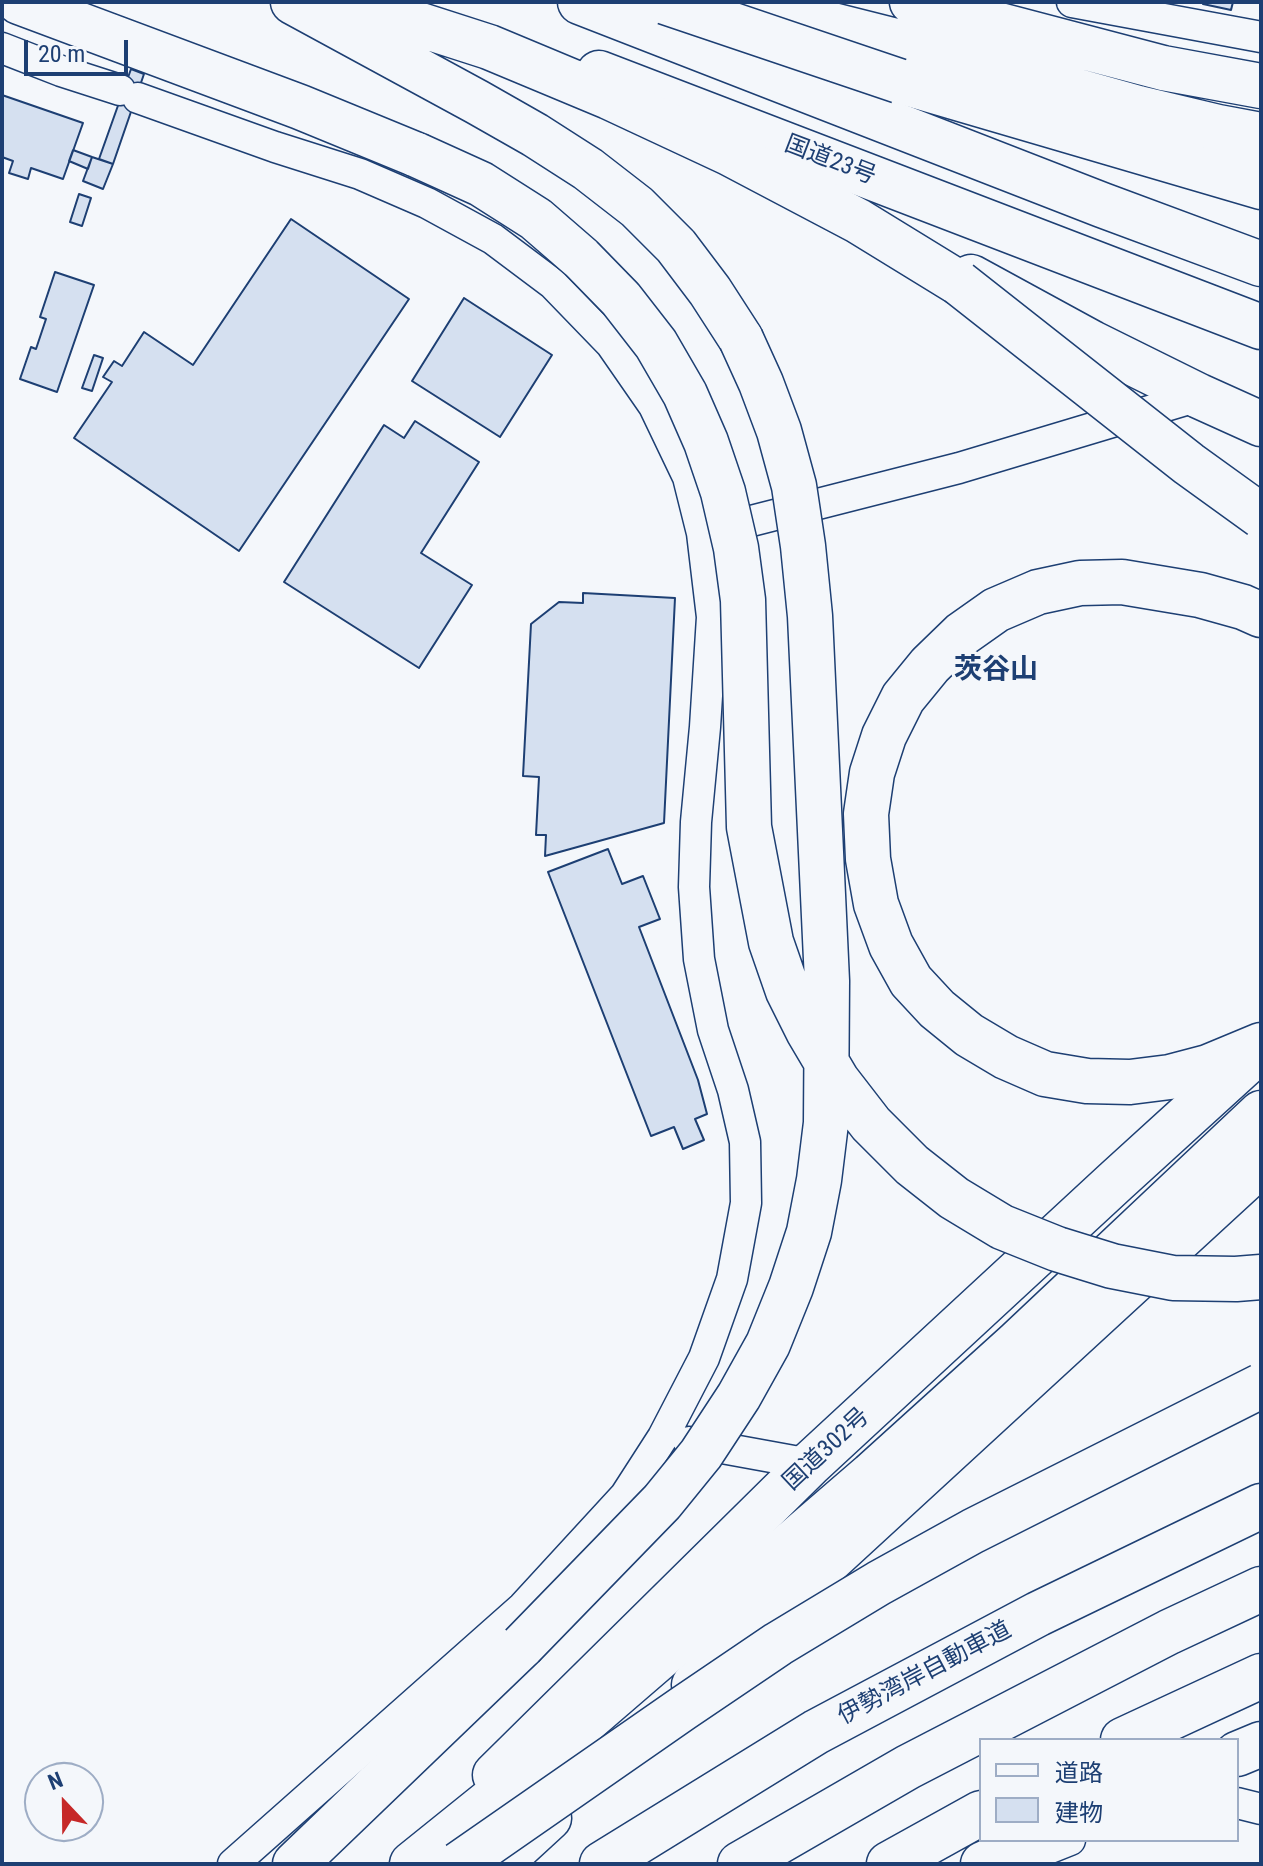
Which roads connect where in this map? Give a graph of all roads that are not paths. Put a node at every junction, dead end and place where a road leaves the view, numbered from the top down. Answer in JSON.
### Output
{"nodes":[{"id":1,"x":19,"y":2,"type":"edge"},
{"id":2,"x":293,"y":2,"type":"edge"},
{"id":3,"x":349,"y":2,"type":"edge"},
{"id":4,"x":396,"y":2,"type":"edge"},
{"id":5,"x":665,"y":2,"type":"edge"},
{"id":6,"x":741,"y":2,"type":"edge"},
{"id":7,"x":912,"y":2,"type":"edge"},
{"id":8,"x":1075,"y":2,"type":"edge"},
{"id":9,"x":599,"y":10,"type":"edge"},
{"id":10,"x":1261,"y":37,"type":"edge"},
{"id":11,"x":2,"y":48,"type":"edge"},
{"id":12,"x":600,"y":73,"type":"junction"},
{"id":13,"x":1261,"y":86,"type":"edge"},
{"id":14,"x":1261,"y":135,"type":"edge"},
{"id":15,"x":1261,"y":163,"type":"edge"},
{"id":16,"x":1261,"y":187,"type":"edge"},
{"id":17,"x":1261,"y":264,"type":"edge"},
{"id":18,"x":1261,"y":327,"type":"edge"},
{"id":19,"x":1199,"y":396,"type":"junction"},
{"id":20,"x":1261,"y":424,"type":"edge"},
{"id":21,"x":1261,"y":516,"type":"edge"},
{"id":22,"x":702,"y":533,"type":"junction"},
{"id":23,"x":1261,"y":615,"type":"edge"},
{"id":24,"x":1261,"y":1047,"type":"edge"},
{"id":25,"x":1261,"y":1113,"type":"edge"},
{"id":26,"x":1261,"y":1164,"type":"edge"},
{"id":27,"x":1261,"y":1277,"type":"edge"},
{"id":28,"x":1261,"y":1386,"type":"edge"},
{"id":29,"x":1261,"y":1399,"type":"edge"},
{"id":30,"x":663,"y":1437,"type":"junction"},
{"id":31,"x":810,"y":1464,"type":"junction"},
{"id":32,"x":1097,"y":1468,"type":"junction"},
{"id":33,"x":1261,"y":1506,"type":"edge"},
{"id":34,"x":1261,"y":1589,"type":"edge"},
{"id":35,"x":1261,"y":1676,"type":"edge"},
{"id":36,"x":1127,"y":1738,"type":"edge"},
{"id":37,"x":1261,"y":1744,"type":"edge"},
{"id":38,"x":1239,"y":1753,"type":"edge"},
{"id":39,"x":1261,"y":1761,"type":"edge"},
{"id":40,"x":1239,"y":1770,"type":"edge"},
{"id":41,"x":1239,"y":1804,"type":"edge"},
{"id":42,"x":1261,"y":1809,"type":"edge"},
{"id":43,"x":979,"y":1814,"type":"edge"},
{"id":44,"x":1032,"y":1842,"type":"edge"},
{"id":45,"x":1065,"y":1842,"type":"edge"},
{"id":46,"x":233,"y":1864,"type":"edge"},
{"id":47,"x":295,"y":1864,"type":"edge"},
{"id":48,"x":405,"y":1864,"type":"edge"},
{"id":49,"x":412,"y":1864,"type":"edge"},
{"id":50,"x":459,"y":1864,"type":"edge"},
{"id":51,"x":499,"y":1864,"type":"edge"},
{"id":52,"x":602,"y":1864,"type":"edge"},
{"id":53,"x":740,"y":1864,"type":"edge"},
{"id":54,"x":889,"y":1864,"type":"edge"},
{"id":55,"x":983,"y":1864,"type":"edge"},
{"id":56,"x":1010,"y":1864,"type":"edge"}],
"edges":[{"from":1,"to":27,"type":"highway","bridge":true},
{"from":2,"to":47,"type":"highway","bridge":true},
{"from":3,"to":21,"type":"highway","bridge":true},
{"from":4,"to":12,"type":"highway","name":"国道23号"},
{"from":5,"to":16,"type":"highway","bridge":true},
{"from":6,"to":14,"type":"highway"},
{"from":7,"to":13,"type":"highway"},
{"from":8,"to":10,"type":"street"},
{"from":9,"to":15,"type":"highway"},
{"from":9,"to":17,"type":"highway"},
{"from":11,"to":22,"type":"street"},
{"from":12,"to":18,"type":"highway","name":"国道23号"},
{"from":12,"to":19,"type":"highway"},
{"from":19,"to":20,"type":"highway"},
{"from":19,"to":22,"type":"street"},
{"from":22,"to":30,"type":"street"},
{"from":23,"to":24,"type":"highway"},
{"from":24,"to":31,"type":"highway","name":"国道302号"},
{"from":25,"to":49,"type":"highway"},
{"from":26,"to":51,"type":"highway"},
{"from":28,"to":32,"type":"highway","bridge":true},
{"from":29,"to":32,"type":"highway","bridge":true},
{"from":30,"to":31,"type":"street"},
{"from":30,"to":46,"type":"street"},
{"from":31,"to":48,"type":"highway","name":"国道302号"},
{"from":32,"to":50,"type":"highway","bridge":true},
{"from":33,"to":52,"type":"highway","name":"伊勢湾岸自動車道"},
{"from":34,"to":53,"type":"highway"},
{"from":35,"to":36,"type":"highway"},
{"from":37,"to":38,"type":"highway"},
{"from":39,"to":40,"type":"street"},
{"from":41,"to":42,"type":"street"},
{"from":43,"to":54,"type":"highway"},
{"from":44,"to":55,"type":"highway"},
{"from":45,"to":56,"type":"street"}]}
